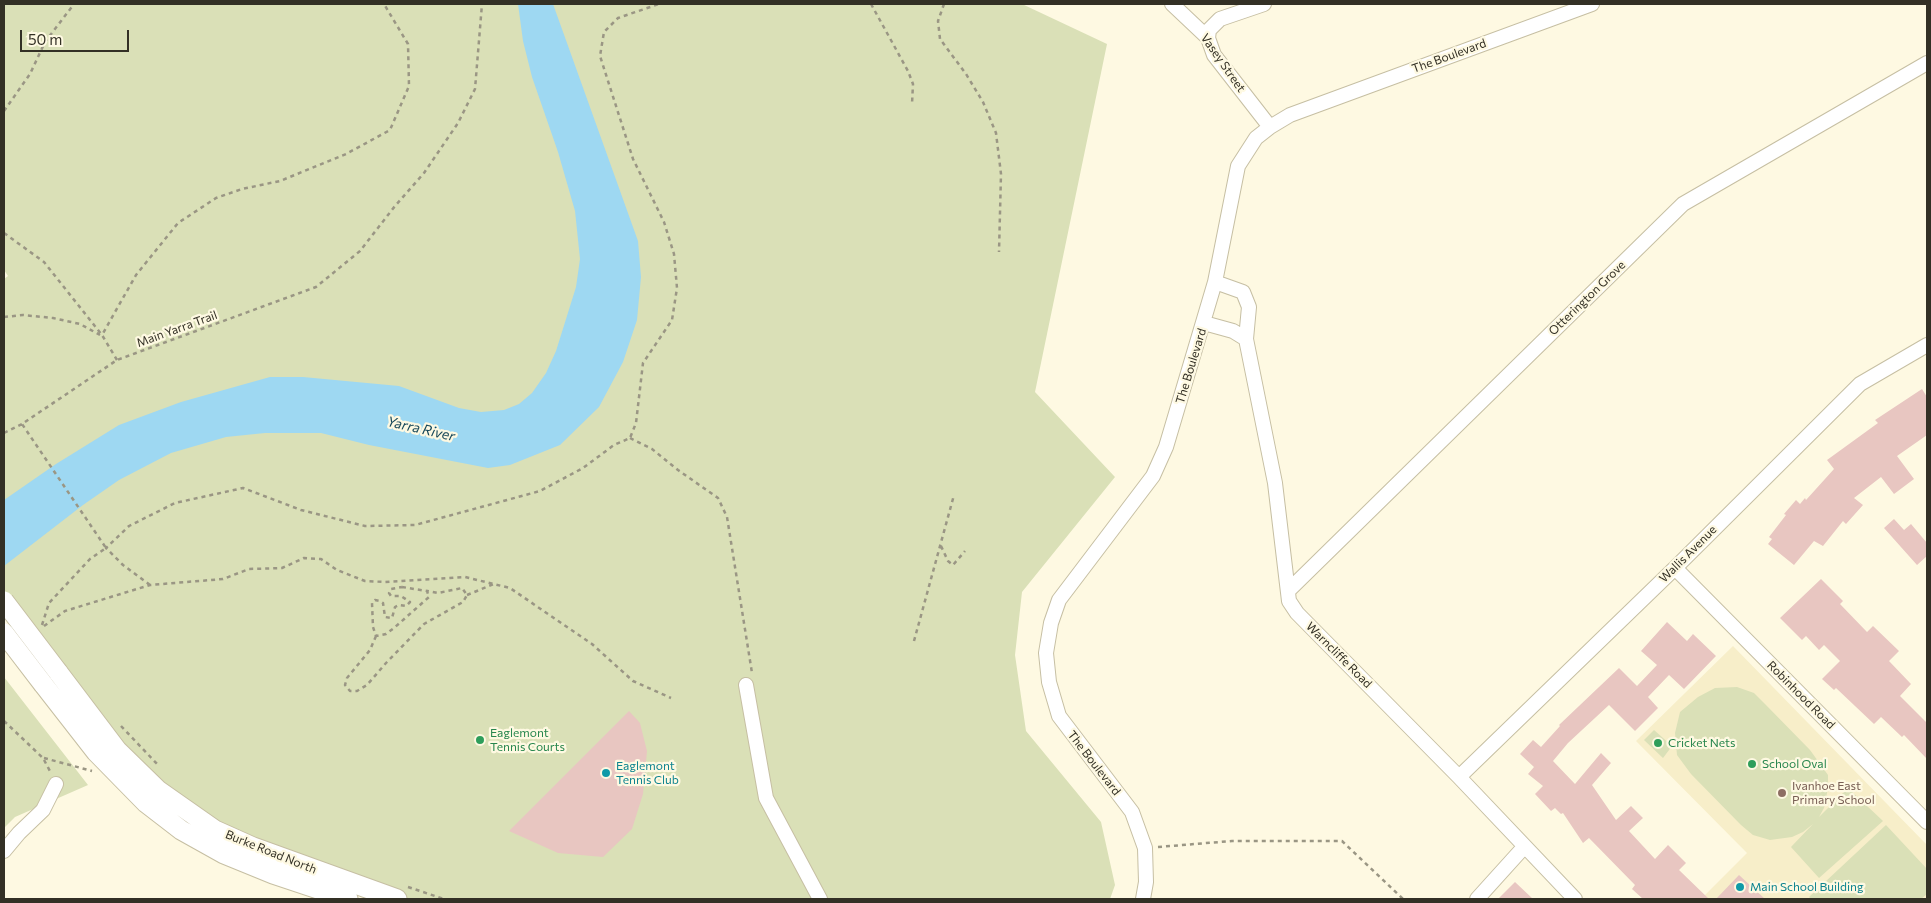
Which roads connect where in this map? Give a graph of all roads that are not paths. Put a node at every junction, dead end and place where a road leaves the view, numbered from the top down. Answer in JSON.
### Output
{"nodes":[{"id":1,"x":1264,"y":4,"type":"edge"},
{"id":2,"x":1592,"y":4,"type":"edge"},
{"id":3,"x":1172,"y":5,"type":"edge"},
{"id":4,"x":1208,"y":38,"type":"junction"},
{"id":5,"x":1927,"y":63,"type":"edge"},
{"id":6,"x":1270,"y":127,"type":"junction"},
{"id":7,"x":1215,"y":282,"type":"junction"},
{"id":8,"x":1204,"y":323,"type":"junction"},
{"id":9,"x":1246,"y":339,"type":"junction"},
{"id":10,"x":1927,"y":345,"type":"edge"},
{"id":11,"x":1675,"y":568,"type":"junction"},
{"id":12,"x":1289,"y":590,"type":"junction"},
{"id":13,"x":4,"y":601,"type":"edge"},
{"id":14,"x":4,"y":633,"type":"edge"},
{"id":15,"x":746,"y":685,"type":"road end"},
{"id":16,"x":1459,"y":776,"type":"junction"},
{"id":17,"x":56,"y":784,"type":"road end"},
{"id":18,"x":1927,"y":822,"type":"edge"},
{"id":19,"x":1524,"y":847,"type":"junction"},
{"id":20,"x":4,"y":851,"type":"edge"},
{"id":21,"x":403,"y":893,"type":"edge"},
{"id":22,"x":348,"y":899,"type":"edge"},
{"id":23,"x":820,"y":899,"type":"edge"},
{"id":24,"x":1143,"y":899,"type":"edge"},
{"id":25,"x":1477,"y":899,"type":"edge"},
{"id":26,"x":1575,"y":899,"type":"edge"}],
"edges":[{"from":1,"to":4,"type":"street"},
{"from":2,"to":6,"type":"street","name":"The Boulevard"},
{"from":3,"to":4,"type":"street","name":"Vasey Street"},
{"from":4,"to":6,"type":"street","name":"Vasey Street"},
{"from":5,"to":12,"type":"street","name":"Otterington Grove"},
{"from":6,"to":7,"type":"street","name":"The Boulevard"},
{"from":7,"to":8,"type":"street","name":"The Boulevard"},
{"from":7,"to":9,"type":"street","name":"Warncliffe Road"},
{"from":8,"to":9,"type":"street"},
{"from":8,"to":24,"type":"street","name":"The Boulevard"},
{"from":9,"to":12,"type":"street","name":"Warncliffe Road"},
{"from":10,"to":11,"type":"street","name":"Wallis Avenue"},
{"from":11,"to":16,"type":"street","name":"Wallis Avenue"},
{"from":11,"to":18,"type":"street","name":"Robinhood Road"},
{"from":12,"to":16,"type":"street","name":"Warncliffe Road"},
{"from":13,"to":21,"type":"main road","name":"Burke Road North","bridge":true},
{"from":14,"to":22,"type":"main road","name":"Burke Road North","bridge":true},
{"from":15,"to":23,"type":"street"},
{"from":16,"to":19,"type":"street","name":"Warncliffe Road"},
{"from":17,"to":20,"type":"street"},
{"from":19,"to":25,"type":"street"},
{"from":19,"to":26,"type":"street","name":"Warncliffe Road"}]}
